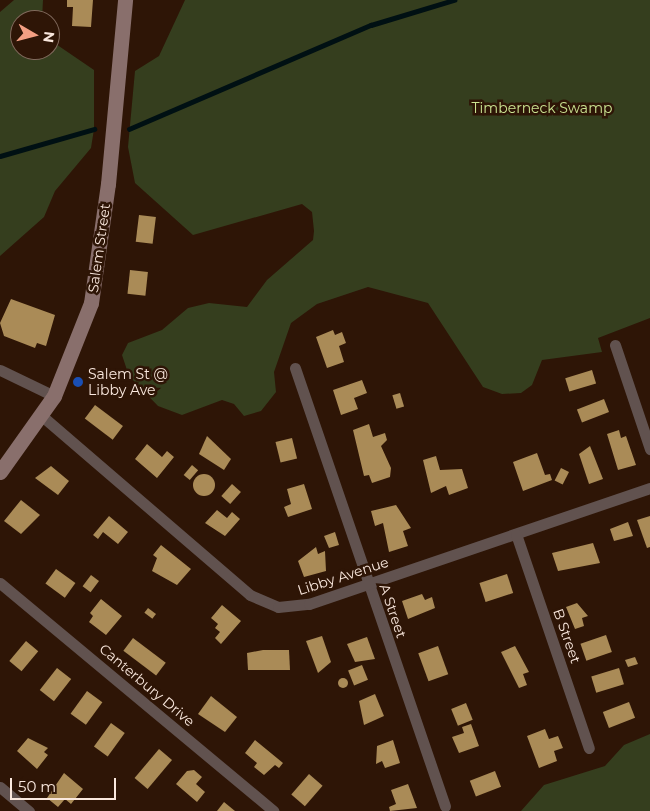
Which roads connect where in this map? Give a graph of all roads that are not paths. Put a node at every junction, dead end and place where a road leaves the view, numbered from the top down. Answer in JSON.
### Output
{"nodes":[{"id":1,"x":125,"y":0,"type":"edge"},
{"id":2,"x":615,"y":345,"type":"dead end"},
{"id":3,"x":294,"y":368,"type":"dead end"},
{"id":4,"x":0,"y":370,"type":"edge"},
{"id":5,"x":54,"y":396,"type":"junction"},
{"id":6,"x":42,"y":416,"type":"junction"},
{"id":7,"x":650,"y":449,"type":"edge"},
{"id":8,"x":0,"y":472,"type":"edge"},
{"id":9,"x":650,"y":488,"type":"edge"},
{"id":10,"x":516,"y":534,"type":"junction"},
{"id":11,"x":0,"y":583,"type":"edge"},
{"id":12,"x":368,"y":584,"type":"junction"},
{"id":13,"x":589,"y":748,"type":"dead end"},
{"id":14,"x":0,"y":787,"type":"edge"},
{"id":15,"x":444,"y":806,"type":"dead end"},
{"id":16,"x":29,"y":811,"type":"edge"},
{"id":17,"x":274,"y":811,"type":"edge"}],
"edges":[{"from":1,"to":5,"type":"main road","name":"Salem Street"},
{"from":2,"to":7,"type":"street"},
{"from":3,"to":12,"type":"street","name":"A Street"},
{"from":4,"to":5,"type":"street"},
{"from":5,"to":6,"type":"main road","name":"Salem Street"},
{"from":6,"to":8,"type":"main road","name":"Salem Street"},
{"from":6,"to":12,"type":"street","name":"Libby Avenue"},
{"from":9,"to":10,"type":"street","name":"Libby Avenue"},
{"from":10,"to":12,"type":"street","name":"Libby Avenue"},
{"from":10,"to":13,"type":"street","name":"B Street"},
{"from":11,"to":17,"type":"street","name":"Canterbury Drive"},
{"from":12,"to":15,"type":"street","name":"A Street"},
{"from":14,"to":16,"type":"street"}]}
